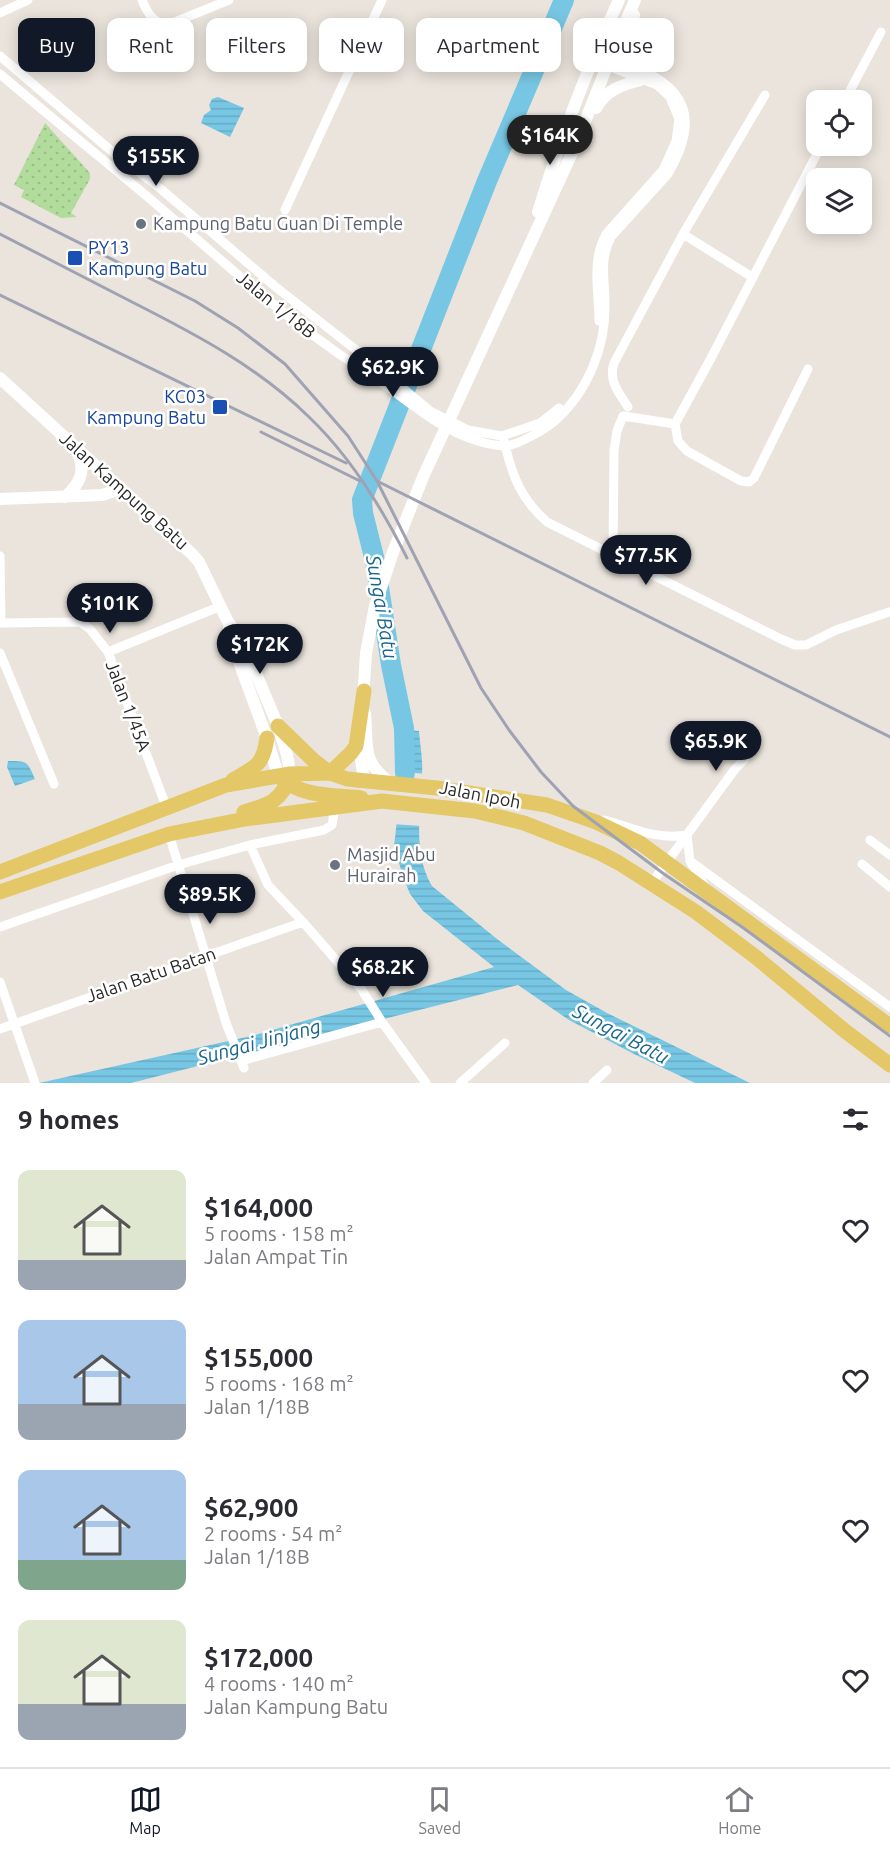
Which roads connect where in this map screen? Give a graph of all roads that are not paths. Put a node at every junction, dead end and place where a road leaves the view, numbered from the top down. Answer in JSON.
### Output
{"nodes":[{"id":1,"x":28,"y":0,"type":"edge"},
{"id":2,"x":142,"y":0,"type":"edge"},
{"id":3,"x":229,"y":0,"type":"edge"},
{"id":4,"x":381,"y":0,"type":"edge"},
{"id":5,"x":619,"y":0,"type":"edge"},
{"id":6,"x":637,"y":0,"type":"edge"},
{"id":7,"x":0,"y":13,"type":"edge"},
{"id":8,"x":611,"y":18,"type":"edge"},
{"id":9,"x":629,"y":18,"type":"edge"},
{"id":10,"x":881,"y":32,"type":"dead end"},
{"id":11,"x":0,"y":56,"type":"edge"},
{"id":12,"x":588,"y":72,"type":"edge"},
{"id":13,"x":605,"y":72,"type":"edge"},
{"id":14,"x":636,"y":72,"type":"edge"},
{"id":15,"x":0,"y":74,"type":"edge"},
{"id":16,"x":643,"y":75,"type":"junction"},
{"id":17,"x":850,"y":90,"type":"edge"},
{"id":18,"x":765,"y":95,"type":"dead end"},
{"id":19,"x":578,"y":142,"type":"junction"},
{"id":20,"x":816,"y":156,"type":"edge"},
{"id":21,"x":285,"y":210,"type":"dead end"},
{"id":22,"x":683,"y":234,"type":"junction"},
{"id":23,"x":524,"y":256,"type":"junction"},
{"id":24,"x":752,"y":277,"type":"junction"},
{"id":25,"x":330,"y":330,"type":"junction"},
{"id":26,"x":319,"y":339,"type":"junction"},
{"id":27,"x":328,"y":346,"type":"junction"},
{"id":28,"x":808,"y":369,"type":"dead end"},
{"id":29,"x":0,"y":378,"type":"edge"},
{"id":30,"x":628,"y":407,"type":"dead end"},
{"id":31,"x":428,"y":413,"type":"junction"},
{"id":32,"x":675,"y":424,"type":"junction"},
{"id":33,"x":502,"y":436,"type":"junction"},
{"id":34,"x":74,"y":446,"type":"junction"},
{"id":35,"x":505,"y":447,"type":"junction"},
{"id":36,"x":121,"y":489,"type":"junction"},
{"id":37,"x":65,"y":497,"type":"junction"},
{"id":38,"x":0,"y":499,"type":"edge"},
{"id":39,"x":613,"y":554,"type":"junction"},
{"id":40,"x":0,"y":556,"type":"edge"},
{"id":41,"x":221,"y":606,"type":"junction"},
{"id":42,"x":889,"y":612,"type":"edge"},
{"id":43,"x":228,"y":620,"type":"junction"},
{"id":44,"x":1,"y":623,"type":"edge"},
{"id":45,"x":108,"y":652,"type":"junction"},
{"id":46,"x":0,"y":653,"type":"edge"},
{"id":47,"x":364,"y":691,"type":"junction"},
{"id":48,"x":278,"y":726,"type":"junction"},
{"id":49,"x":267,"y":738,"type":"junction"},
{"id":50,"x":745,"y":759,"type":"dead end"},
{"id":51,"x":330,"y":773,"type":"junction"},
{"id":52,"x":285,"y":778,"type":"junction"},
{"id":53,"x":364,"y":781,"type":"junction"},
{"id":54,"x":54,"y":784,"type":"dead end"},
{"id":55,"x":226,"y":784,"type":"junction"},
{"id":56,"x":393,"y":785,"type":"junction"},
{"id":57,"x":386,"y":801,"type":"junction"},
{"id":58,"x":547,"y":805,"type":"junction"},
{"id":59,"x":166,"y":806,"type":"junction"},
{"id":60,"x":334,"y":808,"type":"junction"},
{"id":61,"x":169,"y":834,"type":"junction"},
{"id":62,"x":687,"y":835,"type":"junction"},
{"id":63,"x":870,"y":840,"type":"dead end"},
{"id":64,"x":250,"y":845,"type":"junction"},
{"id":65,"x":890,"y":855,"type":"edge"},
{"id":66,"x":690,"y":861,"type":"junction"},
{"id":67,"x":667,"y":862,"type":"junction"},
{"id":68,"x":862,"y":864,"type":"dead end"},
{"id":69,"x":178,"y":865,"type":"junction"},
{"id":70,"x":0,"y":872,"type":"edge"},
{"id":71,"x":651,"y":884,"type":"junction"},
{"id":72,"x":890,"y":887,"type":"edge"},
{"id":73,"x":0,"y":892,"type":"edge"},
{"id":74,"x":709,"y":895,"type":"junction"},
{"id":75,"x":303,"y":922,"type":"junction"},
{"id":76,"x":0,"y":927,"type":"edge"},
{"id":77,"x":205,"y":956,"type":"junction"},
{"id":78,"x":0,"y":982,"type":"edge"},
{"id":79,"x":890,"y":1007,"type":"edge"},
{"id":80,"x":381,"y":1021,"type":"junction"},
{"id":81,"x":14,"y":1023,"type":"junction"},
{"id":82,"x":890,"y":1026,"type":"edge"},
{"id":83,"x":0,"y":1029,"type":"edge"},
{"id":84,"x":505,"y":1043,"type":"dead end"},
{"id":85,"x":890,"y":1065,"type":"edge"},
{"id":86,"x":607,"y":1070,"type":"dead end"},
{"id":87,"x":34,"y":1080,"type":"edge"},
{"id":88,"x":426,"y":1083,"type":"edge"},
{"id":89,"x":460,"y":1083,"type":"edge"},
{"id":90,"x":593,"y":1083,"type":"edge"}],
"edges":[{"from":1,"to":7,"type":"street"},
{"from":2,"to":3,"type":"street"},
{"from":4,"to":21,"type":"street"},
{"from":5,"to":8,"type":"street"},
{"from":6,"to":9,"type":"street"},
{"from":6,"to":16,"type":"street"},
{"from":10,"to":17,"type":"street"},
{"from":11,"to":25,"type":"street","name":"Jalan 1/18B"},
{"from":12,"to":23,"type":"street"},
{"from":13,"to":19,"type":"street"},
{"from":14,"to":16,"type":"street","name":"Jalan 1/18B"},
{"from":15,"to":26,"type":"street","name":"Jalan 1/18B"},
{"from":16,"to":19,"type":"street"},
{"from":16,"to":33,"type":"street","name":"Jalan 1/18B"},
{"from":16,"to":35,"type":"street","name":"Jalan 1/18B"},
{"from":18,"to":22,"type":"street"},
{"from":19,"to":23,"type":"street"},
{"from":20,"to":24,"type":"street"},
{"from":22,"to":24,"type":"street"},
{"from":22,"to":30,"type":"street"},
{"from":23,"to":47,"type":"street"},
{"from":24,"to":32,"type":"street"},
{"from":25,"to":26,"type":"street"},
{"from":25,"to":27,"type":"street"},
{"from":25,"to":31,"type":"street","name":"Jalan 1/18B"},
{"from":26,"to":27,"type":"street","name":"Jalan 1/18B"},
{"from":27,"to":31,"type":"street","name":"Jalan 1/18B"},
{"from":28,"to":32,"type":"street"},
{"from":29,"to":34,"type":"street","name":"Jalan Kampung Batu"},
{"from":31,"to":33,"type":"street","name":"Jalan 1/18B"},
{"from":31,"to":35,"type":"street","name":"Jalan 1/18B"},
{"from":32,"to":39,"type":"street"},
{"from":33,"to":35,"type":"street"},
{"from":34,"to":36,"type":"street","name":"Jalan Kampung Batu"},
{"from":34,"to":37,"type":"street"},
{"from":35,"to":39,"type":"street"},
{"from":36,"to":37,"type":"street"},
{"from":36,"to":41,"type":"street","name":"Jalan Kampung Batu"},
{"from":37,"to":38,"type":"street"},
{"from":39,"to":42,"type":"street"},
{"from":40,"to":44,"type":"street"},
{"from":41,"to":43,"type":"street","name":"Jalan Kampung Batu"},
{"from":41,"to":45,"type":"street"},
{"from":43,"to":48,"type":"street","name":"Jalan Kampung Batu"},
{"from":43,"to":49,"type":"street","name":"Jalan Kampung Batu"},
{"from":44,"to":45,"type":"street","name":"Jalan 1/45A"},
{"from":45,"to":59,"type":"street","name":"Jalan 1/45A"},
{"from":46,"to":54,"type":"street"},
{"from":47,"to":51,"type":"main road"},
{"from":47,"to":53,"type":"street"},
{"from":47,"to":56,"type":"street"},
{"from":48,"to":51,"type":"main road"},
{"from":48,"to":52,"type":"street","name":"Jalan Kampung Batu"},
{"from":49,"to":52,"type":"street","name":"Jalan Kampung Batu"},
{"from":49,"to":55,"type":"main road"},
{"from":50,"to":62,"type":"street"},
{"from":51,"to":52,"type":"main road","name":"Jalan Ipoh"},
{"from":51,"to":53,"type":"main road","name":"Jalan Ipoh"},
{"from":52,"to":55,"type":"main road","name":"Jalan Ipoh"},
{"from":52,"to":57,"type":"main road"},
{"from":52,"to":61,"type":"main road"},
{"from":53,"to":56,"type":"main road","name":"Jalan Ipoh"},
{"from":53,"to":57,"type":"main road"},
{"from":55,"to":59,"type":"main road","name":"Jalan Ipoh"},
{"from":56,"to":58,"type":"main road","name":"Jalan Ipoh"},
{"from":57,"to":60,"type":"main road","name":"Jalan Ipoh"},
{"from":57,"to":71,"type":"main road","name":"Jalan Ipoh"},
{"from":58,"to":62,"type":"street"},
{"from":58,"to":67,"type":"main road","name":"Jalan Ipoh"},
{"from":59,"to":70,"type":"main road","name":"Jalan Ipoh"},
{"from":60,"to":61,"type":"main road","name":"Jalan Ipoh"},
{"from":60,"to":64,"type":"street"},
{"from":61,"to":69,"type":"street"},
{"from":61,"to":73,"type":"main road","name":"Jalan Ipoh"},
{"from":62,"to":66,"type":"street"},
{"from":62,"to":67,"type":"street"},
{"from":63,"to":65,"type":"street"},
{"from":64,"to":69,"type":"street"},
{"from":64,"to":75,"type":"street"},
{"from":66,"to":74,"type":"street"},
{"from":66,"to":79,"type":"street"},
{"from":67,"to":71,"type":"street"},
{"from":67,"to":74,"type":"main road","name":"Jalan Ipoh"},
{"from":68,"to":72,"type":"street"},
{"from":69,"to":76,"type":"street"},
{"from":69,"to":77,"type":"street"},
{"from":71,"to":85,"type":"main road","name":"Jalan Ipoh"},
{"from":74,"to":82,"type":"main road","name":"Jalan Ipoh"},
{"from":75,"to":77,"type":"street","name":"Jalan Batu Batan"},
{"from":75,"to":80,"type":"street"},
{"from":77,"to":80,"type":"street"},
{"from":77,"to":81,"type":"street","name":"Jalan Batu Batan"},
{"from":78,"to":81,"type":"street"},
{"from":80,"to":88,"type":"street"},
{"from":81,"to":83,"type":"street","name":"Jalan Batu Batan"},
{"from":81,"to":87,"type":"street"},
{"from":84,"to":89,"type":"street"},
{"from":86,"to":90,"type":"street"}]}
